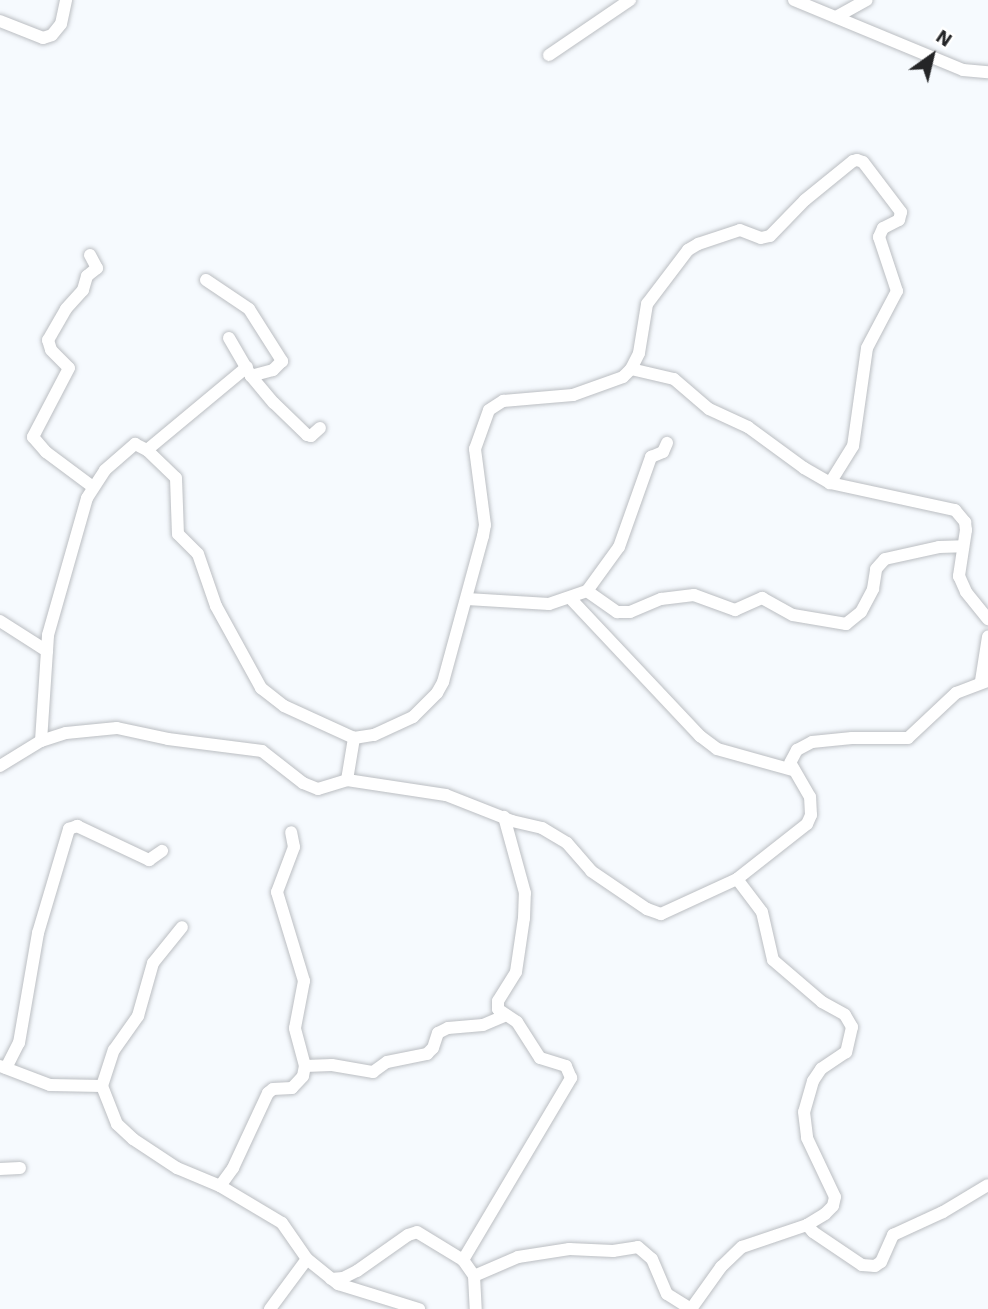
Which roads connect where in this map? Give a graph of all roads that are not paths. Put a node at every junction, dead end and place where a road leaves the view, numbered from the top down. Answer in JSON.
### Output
{"nodes":[{"id":1,"x":66,"y":0,"type":"edge"},
{"id":2,"x":630,"y":0,"type":"edge"},
{"id":3,"x":794,"y":0,"type":"edge"},
{"id":4,"x":867,"y":0,"type":"edge"},
{"id":5,"x":836,"y":17,"type":"junction"},
{"id":6,"x":0,"y":21,"type":"edge"},
{"id":7,"x":549,"y":55,"type":"dead end"},
{"id":8,"x":988,"y":72,"type":"edge"},
{"id":9,"x":90,"y":255,"type":"dead end"},
{"id":10,"x":206,"y":280,"type":"dead end"},
{"id":11,"x":229,"y":338,"type":"dead end"},
{"id":12,"x":631,"y":369,"type":"junction"},
{"id":13,"x":249,"y":372,"type":"junction"},
{"id":14,"x":320,"y":428,"type":"dead end"},
{"id":15,"x":667,"y":443,"type":"dead end"},
{"id":16,"x":147,"y":450,"type":"junction"},
{"id":17,"x":830,"y":483,"type":"junction"},
{"id":18,"x":93,"y":487,"type":"junction"},
{"id":19,"x":963,"y":546,"type":"junction"},
{"id":20,"x":587,"y":590,"type":"junction"},
{"id":21,"x":570,"y":598,"type":"junction"},
{"id":22,"x":467,"y":599,"type":"junction"},
{"id":23,"x":988,"y":619,"type":"edge"},
{"id":24,"x":0,"y":621,"type":"edge"},
{"id":25,"x":988,"y":637,"type":"edge"},
{"id":26,"x":47,"y":651,"type":"junction"},
{"id":27,"x":985,"y":681,"type":"edge"},
{"id":28,"x":354,"y":738,"type":"junction"},
{"id":29,"x":41,"y":741,"type":"junction"},
{"id":30,"x":0,"y":766,"type":"edge"},
{"id":31,"x":792,"y":771,"type":"junction"},
{"id":32,"x":347,"y":780,"type":"junction"},
{"id":33,"x":504,"y":817,"type":"junction"},
{"id":34,"x":291,"y":832,"type":"dead end"},
{"id":35,"x":162,"y":851,"type":"dead end"},
{"id":36,"x":737,"y":879,"type":"junction"},
{"id":37,"x":182,"y":927,"type":"dead end"},
{"id":38,"x":506,"y":1015,"type":"junction"},
{"id":39,"x":305,"y":1066,"type":"junction"},
{"id":40,"x":3,"y":1067,"type":"edge"},
{"id":41,"x":102,"y":1086,"type":"junction"},
{"id":42,"x":20,"y":1168,"type":"dead end"},
{"id":43,"x":0,"y":1169,"type":"edge"},
{"id":44,"x":988,"y":1185,"type":"edge"},
{"id":45,"x":220,"y":1186,"type":"junction"},
{"id":46,"x":807,"y":1225,"type":"junction"},
{"id":47,"x":307,"y":1259,"type":"junction"},
{"id":48,"x":463,"y":1260,"type":"junction"},
{"id":49,"x":474,"y":1276,"type":"junction"},
{"id":50,"x":330,"y":1279,"type":"junction"},
{"id":51,"x":270,"y":1309,"type":"edge"},
{"id":52,"x":419,"y":1309,"type":"edge"},
{"id":53,"x":476,"y":1309,"type":"edge"},
{"id":54,"x":691,"y":1309,"type":"edge"}],
"edges":[{"from":1,"to":6,"type":"street"},
{"from":2,"to":7,"type":"street"},
{"from":3,"to":5,"type":"street"},
{"from":4,"to":5,"type":"street"},
{"from":5,"to":8,"type":"street"},
{"from":9,"to":18,"type":"street"},
{"from":10,"to":13,"type":"street"},
{"from":11,"to":13,"type":"street"},
{"from":12,"to":17,"type":"street"},
{"from":12,"to":17,"type":"street"},
{"from":12,"to":22,"type":"street"},
{"from":13,"to":14,"type":"street"},
{"from":13,"to":16,"type":"street"},
{"from":15,"to":20,"type":"street"},
{"from":16,"to":18,"type":"street"},
{"from":16,"to":28,"type":"street"},
{"from":17,"to":19,"type":"street"},
{"from":18,"to":26,"type":"street"},
{"from":19,"to":20,"type":"street"},
{"from":19,"to":23,"type":"street"},
{"from":20,"to":21,"type":"street"},
{"from":21,"to":22,"type":"street"},
{"from":21,"to":31,"type":"street"},
{"from":22,"to":28,"type":"street"},
{"from":24,"to":26,"type":"street"},
{"from":25,"to":27,"type":"street"},
{"from":26,"to":29,"type":"street"},
{"from":27,"to":31,"type":"street"},
{"from":28,"to":32,"type":"street"},
{"from":29,"to":30,"type":"street"},
{"from":29,"to":32,"type":"street"},
{"from":31,"to":36,"type":"street"},
{"from":32,"to":33,"type":"street"},
{"from":33,"to":36,"type":"street"},
{"from":33,"to":38,"type":"street"},
{"from":34,"to":39,"type":"street"},
{"from":35,"to":40,"type":"street"},
{"from":36,"to":46,"type":"street"},
{"from":37,"to":41,"type":"street"},
{"from":38,"to":39,"type":"street"},
{"from":38,"to":48,"type":"street"},
{"from":39,"to":45,"type":"street"},
{"from":40,"to":41,"type":"street"},
{"from":41,"to":45,"type":"street"},
{"from":42,"to":43,"type":"street"},
{"from":44,"to":46,"type":"street"},
{"from":45,"to":47,"type":"street"},
{"from":46,"to":54,"type":"street"},
{"from":47,"to":50,"type":"street"},
{"from":47,"to":51,"type":"street"},
{"from":48,"to":49,"type":"street"},
{"from":48,"to":50,"type":"street"},
{"from":49,"to":53,"type":"street"},
{"from":49,"to":54,"type":"street"},
{"from":50,"to":52,"type":"street"}]}
